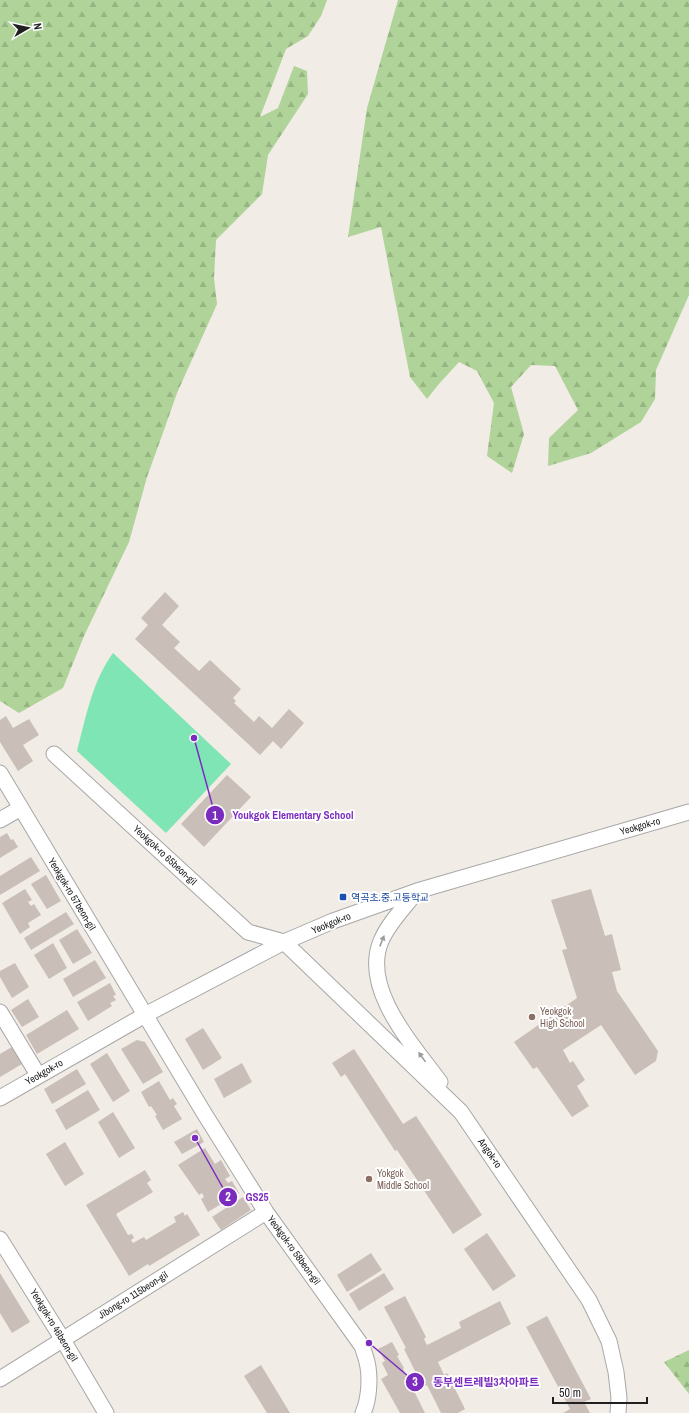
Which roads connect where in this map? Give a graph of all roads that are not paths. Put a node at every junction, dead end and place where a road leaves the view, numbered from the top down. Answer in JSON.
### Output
{"nodes":[{"id":1,"x":54,"y":754,"type":"dead end"},
{"id":2,"x":0,"y":773,"type":"edge"},
{"id":3,"x":21,"y":808,"type":"junction"},
{"id":4,"x":689,"y":812,"type":"edge"},
{"id":5,"x":0,"y":820,"type":"edge"},
{"id":6,"x":417,"y":891,"type":"junction"},
{"id":7,"x":284,"y":942,"type":"junction"},
{"id":8,"x":0,"y":1012,"type":"edge"},
{"id":9,"x":145,"y":1015,"type":"junction"},
{"id":10,"x":38,"y":1075,"type":"junction"},
{"id":11,"x":0,"y":1098,"type":"edge"},
{"id":12,"x":461,"y":1112,"type":"junction"},
{"id":13,"x":266,"y":1212,"type":"junction"},
{"id":14,"x":0,"y":1239,"type":"edge"},
{"id":15,"x":63,"y":1340,"type":"junction"},
{"id":16,"x":0,"y":1379,"type":"edge"},
{"id":17,"x":364,"y":1412,"type":"edge"},
{"id":18,"x":106,"y":1413,"type":"edge"},
{"id":19,"x":618,"y":1413,"type":"edge"}],
"edges":[{"from":1,"to":7,"type":"street","name":"Yeokgok-ro 65beon-gil"},
{"from":2,"to":3,"type":"street","name":"Yeokgok-ro 57beon-gil"},
{"from":3,"to":5,"type":"street"},
{"from":3,"to":9,"type":"street","name":"Yeokgok-ro 57beon-gil"},
{"from":4,"to":6,"type":"street","name":"Yeokgok-ro"},
{"from":6,"to":7,"type":"street","name":"Yeokgok-ro"},
{"from":12,"to":6,"type":"street","one_way":true},
{"from":7,"to":9,"type":"street","name":"Yeokgok-ro"},
{"from":7,"to":12,"type":"street","name":"Angok-ro"},
{"from":8,"to":10,"type":"street"},
{"from":9,"to":10,"type":"street","name":"Yeokgok-ro"},
{"from":9,"to":13,"type":"street","name":"Yeokgok-ro 58beon-gil"},
{"from":10,"to":11,"type":"street","name":"Yeokgok-ro"},
{"from":12,"to":19,"type":"street","name":"Angok-ro"},
{"from":13,"to":15,"type":"street","name":"Jibong-ro 115beon-gil"},
{"from":13,"to":17,"type":"street","name":"Yeokgok-ro 58beon-gil"},
{"from":14,"to":15,"type":"street","name":"Yeokgok-ro 46beon-gil"},
{"from":15,"to":16,"type":"street","name":"Jibong-ro 115beon-gil"},
{"from":15,"to":18,"type":"street","name":"Yeokgok-ro 46beon-gil"}]}
